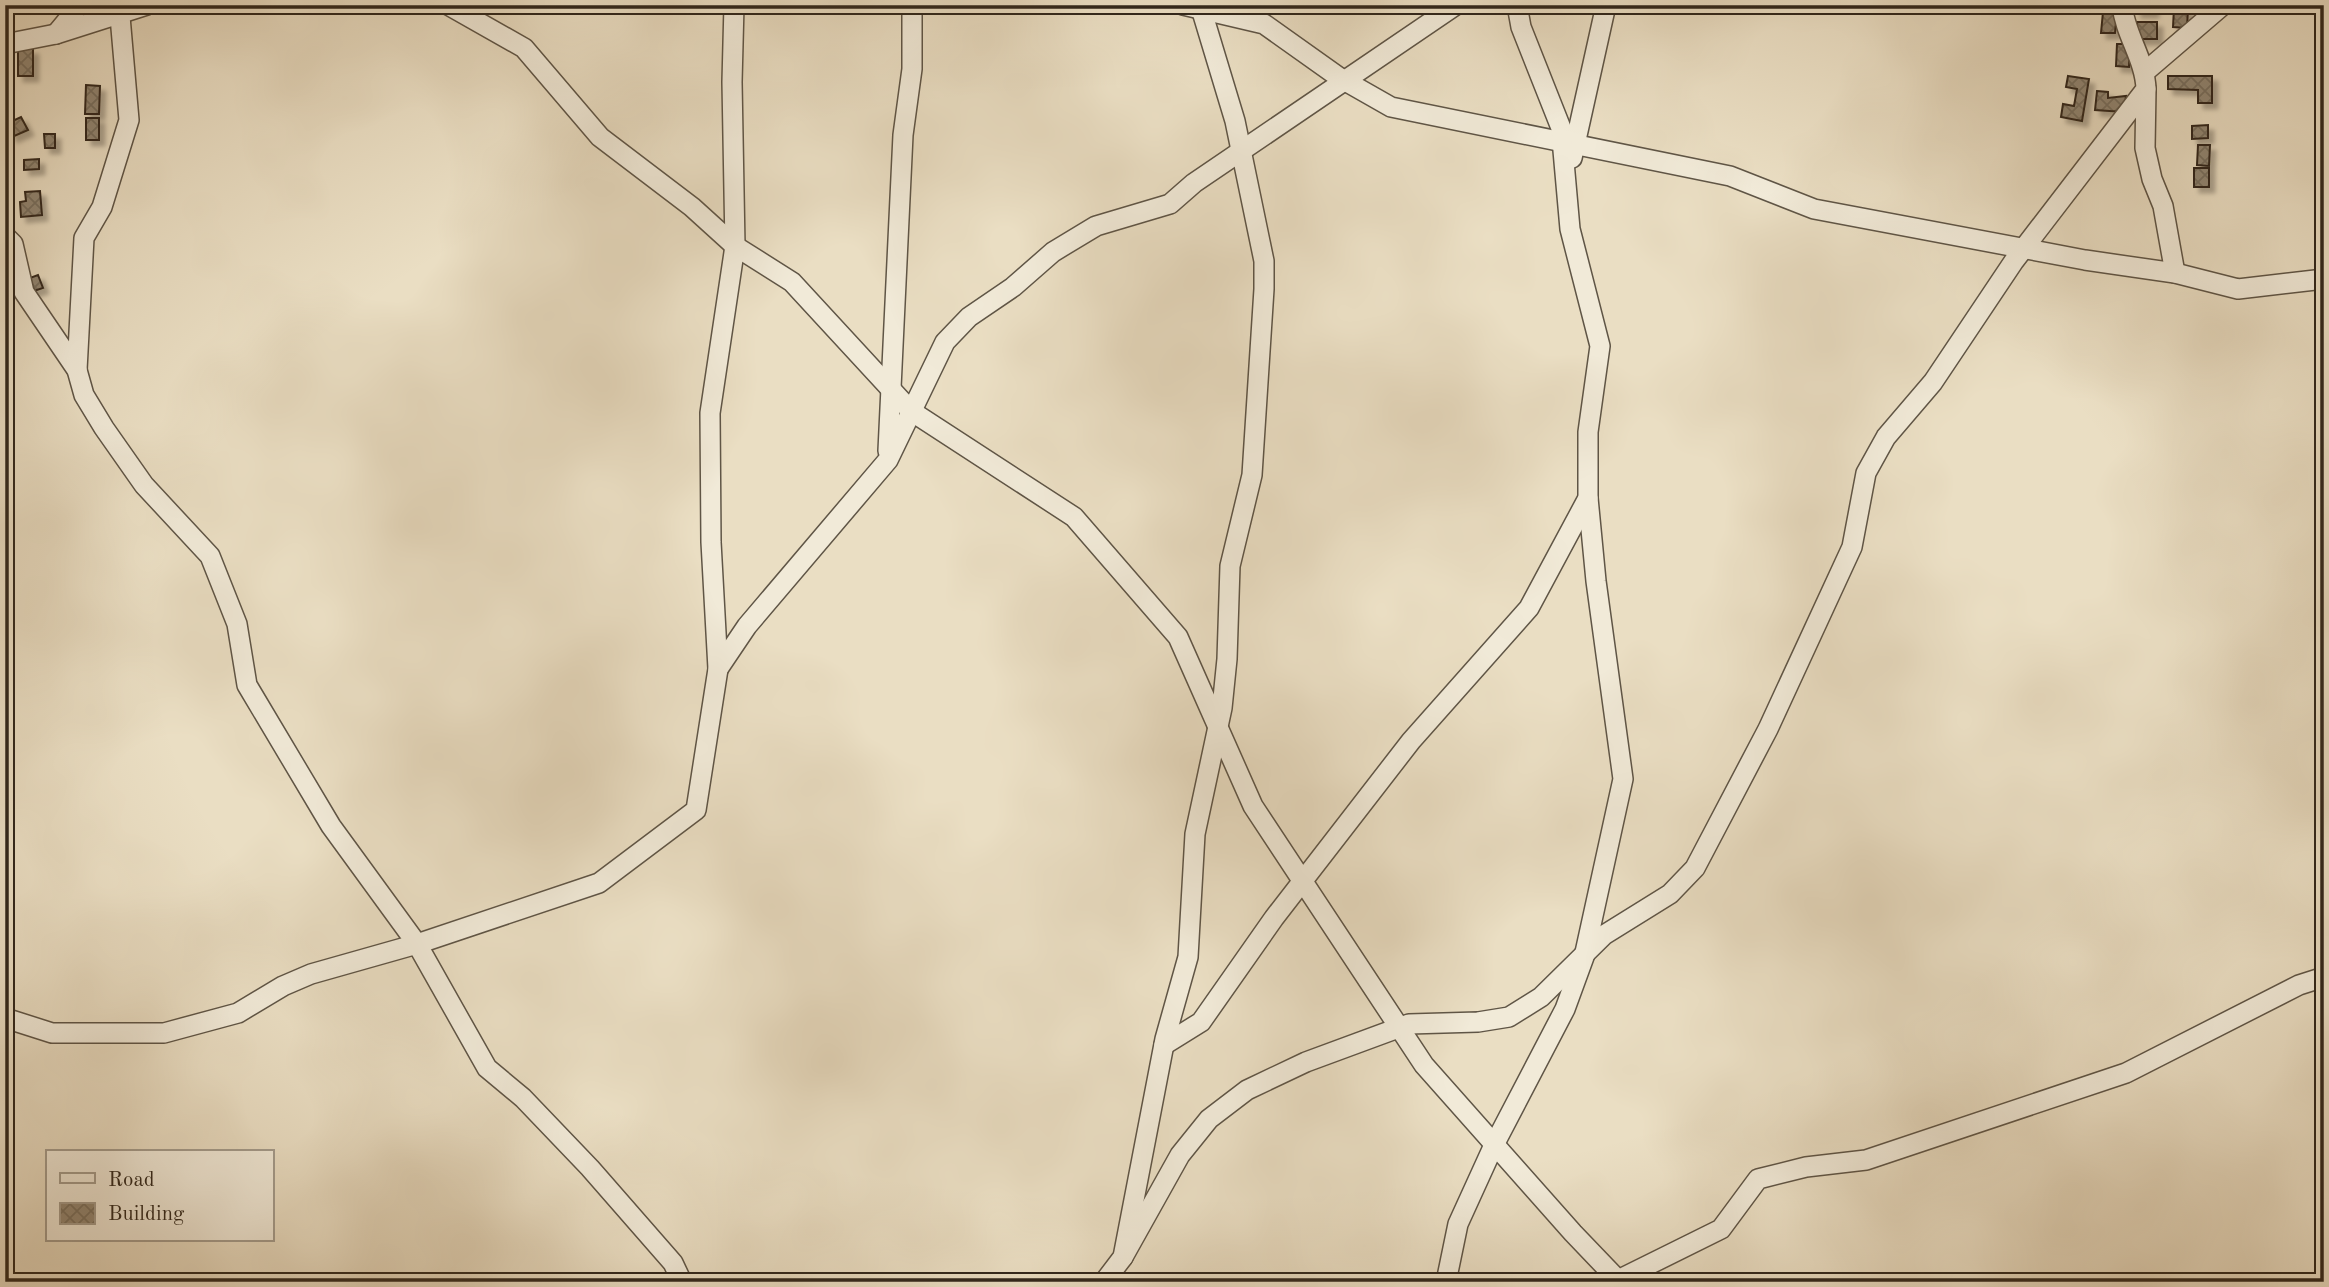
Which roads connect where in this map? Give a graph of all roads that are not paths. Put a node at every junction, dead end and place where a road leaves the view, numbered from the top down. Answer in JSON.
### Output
{"nodes":[{"id":1,"x":80,"y":5,"type":"edge"},
{"id":2,"x":147,"y":5,"type":"edge"},
{"id":3,"x":448,"y":5,"type":"edge"},
{"id":4,"x":734,"y":5,"type":"edge"},
{"id":5,"x":912,"y":5,"type":"edge"},
{"id":6,"x":1183,"y":5,"type":"edge"},
{"id":7,"x":1456,"y":5,"type":"edge"},
{"id":8,"x":1517,"y":5,"type":"edge"},
{"id":9,"x":1606,"y":5,"type":"edge"},
{"id":10,"x":2122,"y":5,"type":"edge"},
{"id":11,"x":2223,"y":5,"type":"edge"},
{"id":12,"x":1202,"y":8,"type":"edge"},
{"id":13,"x":119,"y":10,"type":"edge"},
{"id":14,"x":55,"y":34,"type":"junction"},
{"id":15,"x":5,"y":44,"type":"edge"},
{"id":16,"x":2146,"y":80,"type":"junction"},
{"id":17,"x":1345,"y":81,"type":"junction"},
{"id":18,"x":1570,"y":144,"type":"junction"},
{"id":19,"x":1241,"y":152,"type":"junction"},
{"id":20,"x":5,"y":236,"type":"edge"},
{"id":21,"x":735,"y":246,"type":"junction"},
{"id":22,"x":2026,"y":249,"type":"junction"},
{"id":23,"x":2175,"y":274,"type":"junction"},
{"id":24,"x":2324,"y":279,"type":"edge"},
{"id":25,"x":77,"y":370,"type":"junction"},
{"id":26,"x":891,"y":388,"type":"junction"},
{"id":27,"x":911,"y":411,"type":"junction"},
{"id":28,"x":888,"y":460,"type":"junction"},
{"id":29,"x":1588,"y":498,"type":"junction"},
{"id":30,"x":718,"y":669,"type":"junction"},
{"id":31,"x":1218,"y":727,"type":"junction"},
{"id":32,"x":1303,"y":881,"type":"junction"},
{"id":33,"x":417,"y":944,"type":"junction"},
{"id":34,"x":1584,"y":957,"type":"junction"},
{"id":35,"x":2324,"y":977,"type":"edge"},
{"id":36,"x":5,"y":1018,"type":"edge"},
{"id":37,"x":1399,"y":1027,"type":"junction"},
{"id":38,"x":1164,"y":1045,"type":"junction"},
{"id":39,"x":1494,"y":1145,"type":"junction"},
{"id":40,"x":1123,"y":1257,"type":"junction"},
{"id":41,"x":1618,"y":1281,"type":"edge"},
{"id":42,"x":682,"y":1282,"type":"edge"},
{"id":43,"x":1104,"y":1282,"type":"edge"},
{"id":44,"x":1446,"y":1282,"type":"edge"}],
"edges":[{"from":1,"to":14,"type":"street"},
{"from":2,"to":13,"type":"street"},
{"from":3,"to":21,"type":"street"},
{"from":4,"to":21,"type":"street"},
{"from":5,"to":26,"type":"street"},
{"from":6,"to":12,"type":"street"},
{"from":7,"to":17,"type":"street"},
{"from":8,"to":18,"type":"street"},
{"from":9,"to":18,"type":"street"},
{"from":10,"to":16,"type":"street"},
{"from":11,"to":16,"type":"street"},
{"from":12,"to":17,"type":"street"},
{"from":12,"to":19,"type":"street"},
{"from":13,"to":14,"type":"street"},
{"from":13,"to":25,"type":"street"},
{"from":14,"to":15,"type":"street"},
{"from":16,"to":22,"type":"street"},
{"from":16,"to":23,"type":"street"},
{"from":17,"to":18,"type":"street"},
{"from":17,"to":19,"type":"street"},
{"from":18,"to":22,"type":"street"},
{"from":18,"to":29,"type":"street"},
{"from":19,"to":27,"type":"street"},
{"from":19,"to":31,"type":"street"},
{"from":20,"to":25,"type":"street"},
{"from":21,"to":26,"type":"street"},
{"from":21,"to":30,"type":"street"},
{"from":22,"to":23,"type":"street"},
{"from":22,"to":34,"type":"street"},
{"from":23,"to":24,"type":"street"},
{"from":25,"to":33,"type":"street"},
{"from":26,"to":27,"type":"street"},
{"from":26,"to":28,"type":"street"},
{"from":27,"to":28,"type":"street"},
{"from":27,"to":31,"type":"street"},
{"from":28,"to":30,"type":"street"},
{"from":29,"to":32,"type":"street"},
{"from":29,"to":34,"type":"street"},
{"from":30,"to":33,"type":"street"},
{"from":31,"to":32,"type":"street"},
{"from":31,"to":38,"type":"street"},
{"from":32,"to":37,"type":"street"},
{"from":32,"to":38,"type":"street"},
{"from":33,"to":36,"type":"street"},
{"from":33,"to":42,"type":"street"},
{"from":34,"to":37,"type":"street"},
{"from":34,"to":39,"type":"street"},
{"from":35,"to":41,"type":"street"},
{"from":37,"to":39,"type":"street"},
{"from":37,"to":40,"type":"street"},
{"from":38,"to":40,"type":"street"},
{"from":39,"to":41,"type":"street"},
{"from":39,"to":44,"type":"street"},
{"from":40,"to":43,"type":"street"}]}
